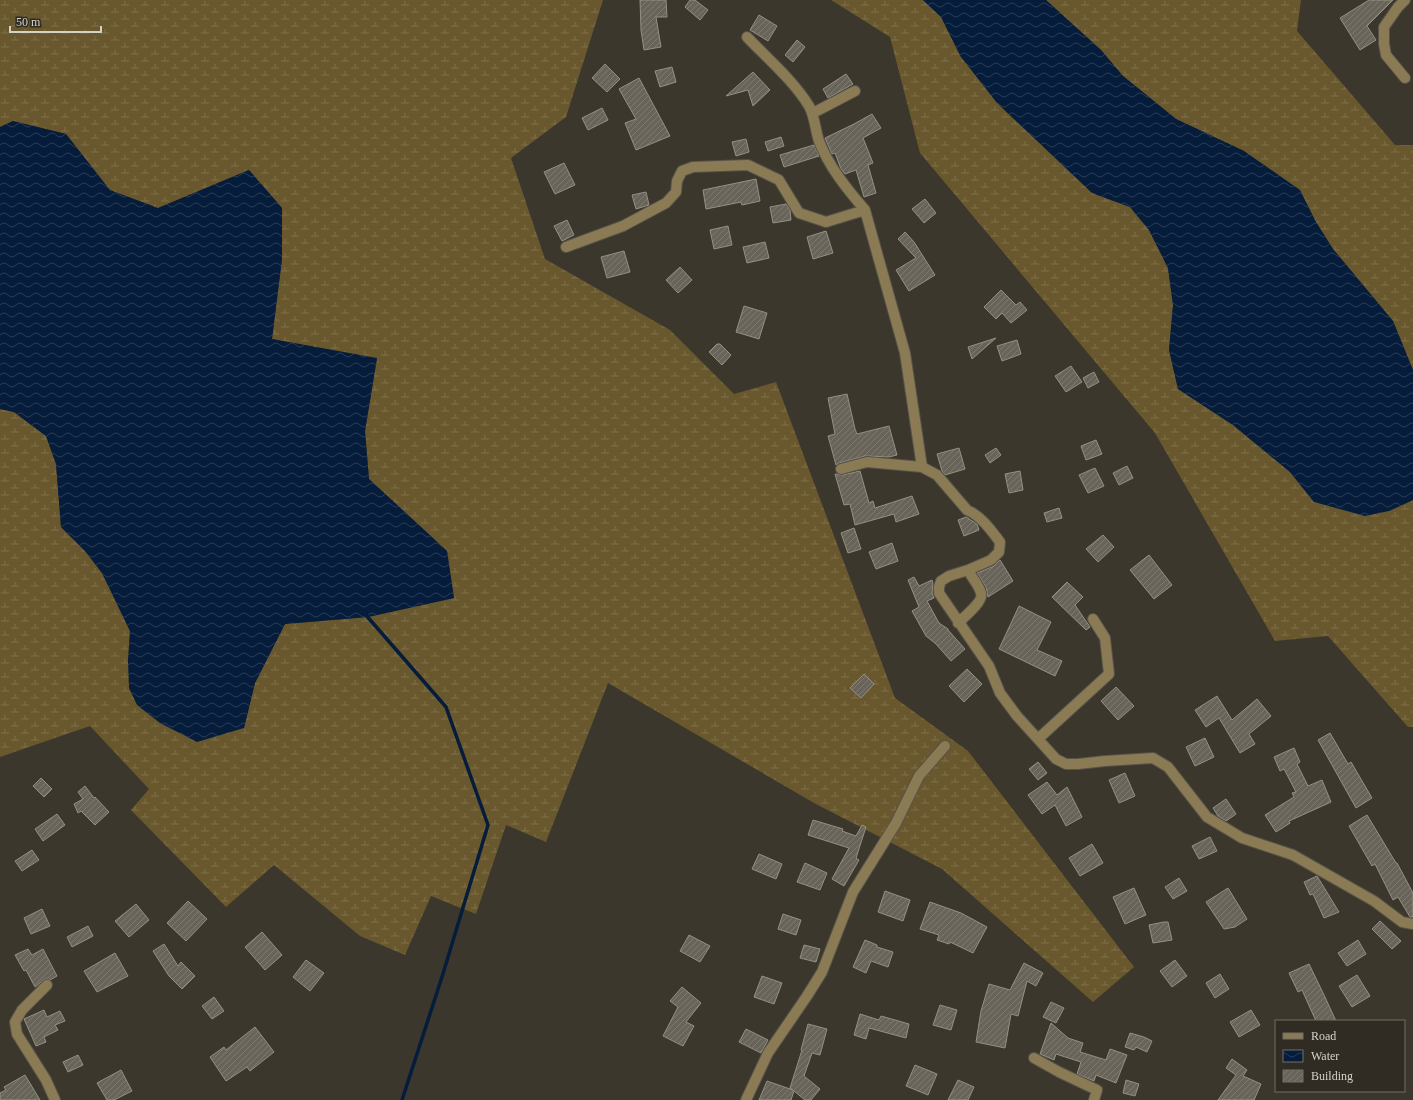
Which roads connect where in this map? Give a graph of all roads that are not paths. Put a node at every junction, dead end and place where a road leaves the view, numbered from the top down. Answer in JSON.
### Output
{"nodes":[{"id":1,"x":1405,"y":0,"type":"edge"},
{"id":2,"x":747,"y":38,"type":"dead end"},
{"id":3,"x":1405,"y":78,"type":"dead end"},
{"id":4,"x":855,"y":91,"type":"dead end"},
{"id":5,"x":813,"y":113,"type":"junction"},
{"id":6,"x":865,"y":210,"type":"junction"},
{"id":7,"x":566,"y":247,"type":"dead end"},
{"id":8,"x":922,"y":467,"type":"junction"},
{"id":9,"x":841,"y":469,"type":"dead end"},
{"id":10,"x":968,"y":570,"type":"junction"},
{"id":11,"x":1093,"y":620,"type":"dead end"},
{"id":12,"x":958,"y":623,"type":"junction"},
{"id":13,"x":1039,"y":738,"type":"junction"},
{"id":14,"x":945,"y":746,"type":"dead end"},
{"id":15,"x":1413,"y":924,"type":"edge"},
{"id":16,"x":47,"y":985,"type":"dead end"},
{"id":17,"x":1034,"y":1058,"type":"dead end"},
{"id":18,"x":55,"y":1100,"type":"edge"},
{"id":19,"x":746,"y":1100,"type":"edge"},
{"id":20,"x":1094,"y":1100,"type":"edge"}],
"edges":[{"from":1,"to":3,"type":"street"},
{"from":2,"to":5,"type":"street"},
{"from":4,"to":5,"type":"street"},
{"from":5,"to":6,"type":"street"},
{"from":6,"to":7,"type":"street"},
{"from":6,"to":8,"type":"street"},
{"from":8,"to":9,"type":"street"},
{"from":8,"to":10,"type":"street"},
{"from":10,"to":12,"type":"street"},
{"from":10,"to":12,"type":"street"},
{"from":11,"to":13,"type":"street"},
{"from":12,"to":13,"type":"street"},
{"from":13,"to":15,"type":"street"},
{"from":14,"to":19,"type":"street"},
{"from":16,"to":18,"type":"street"},
{"from":17,"to":20,"type":"street"}]}
